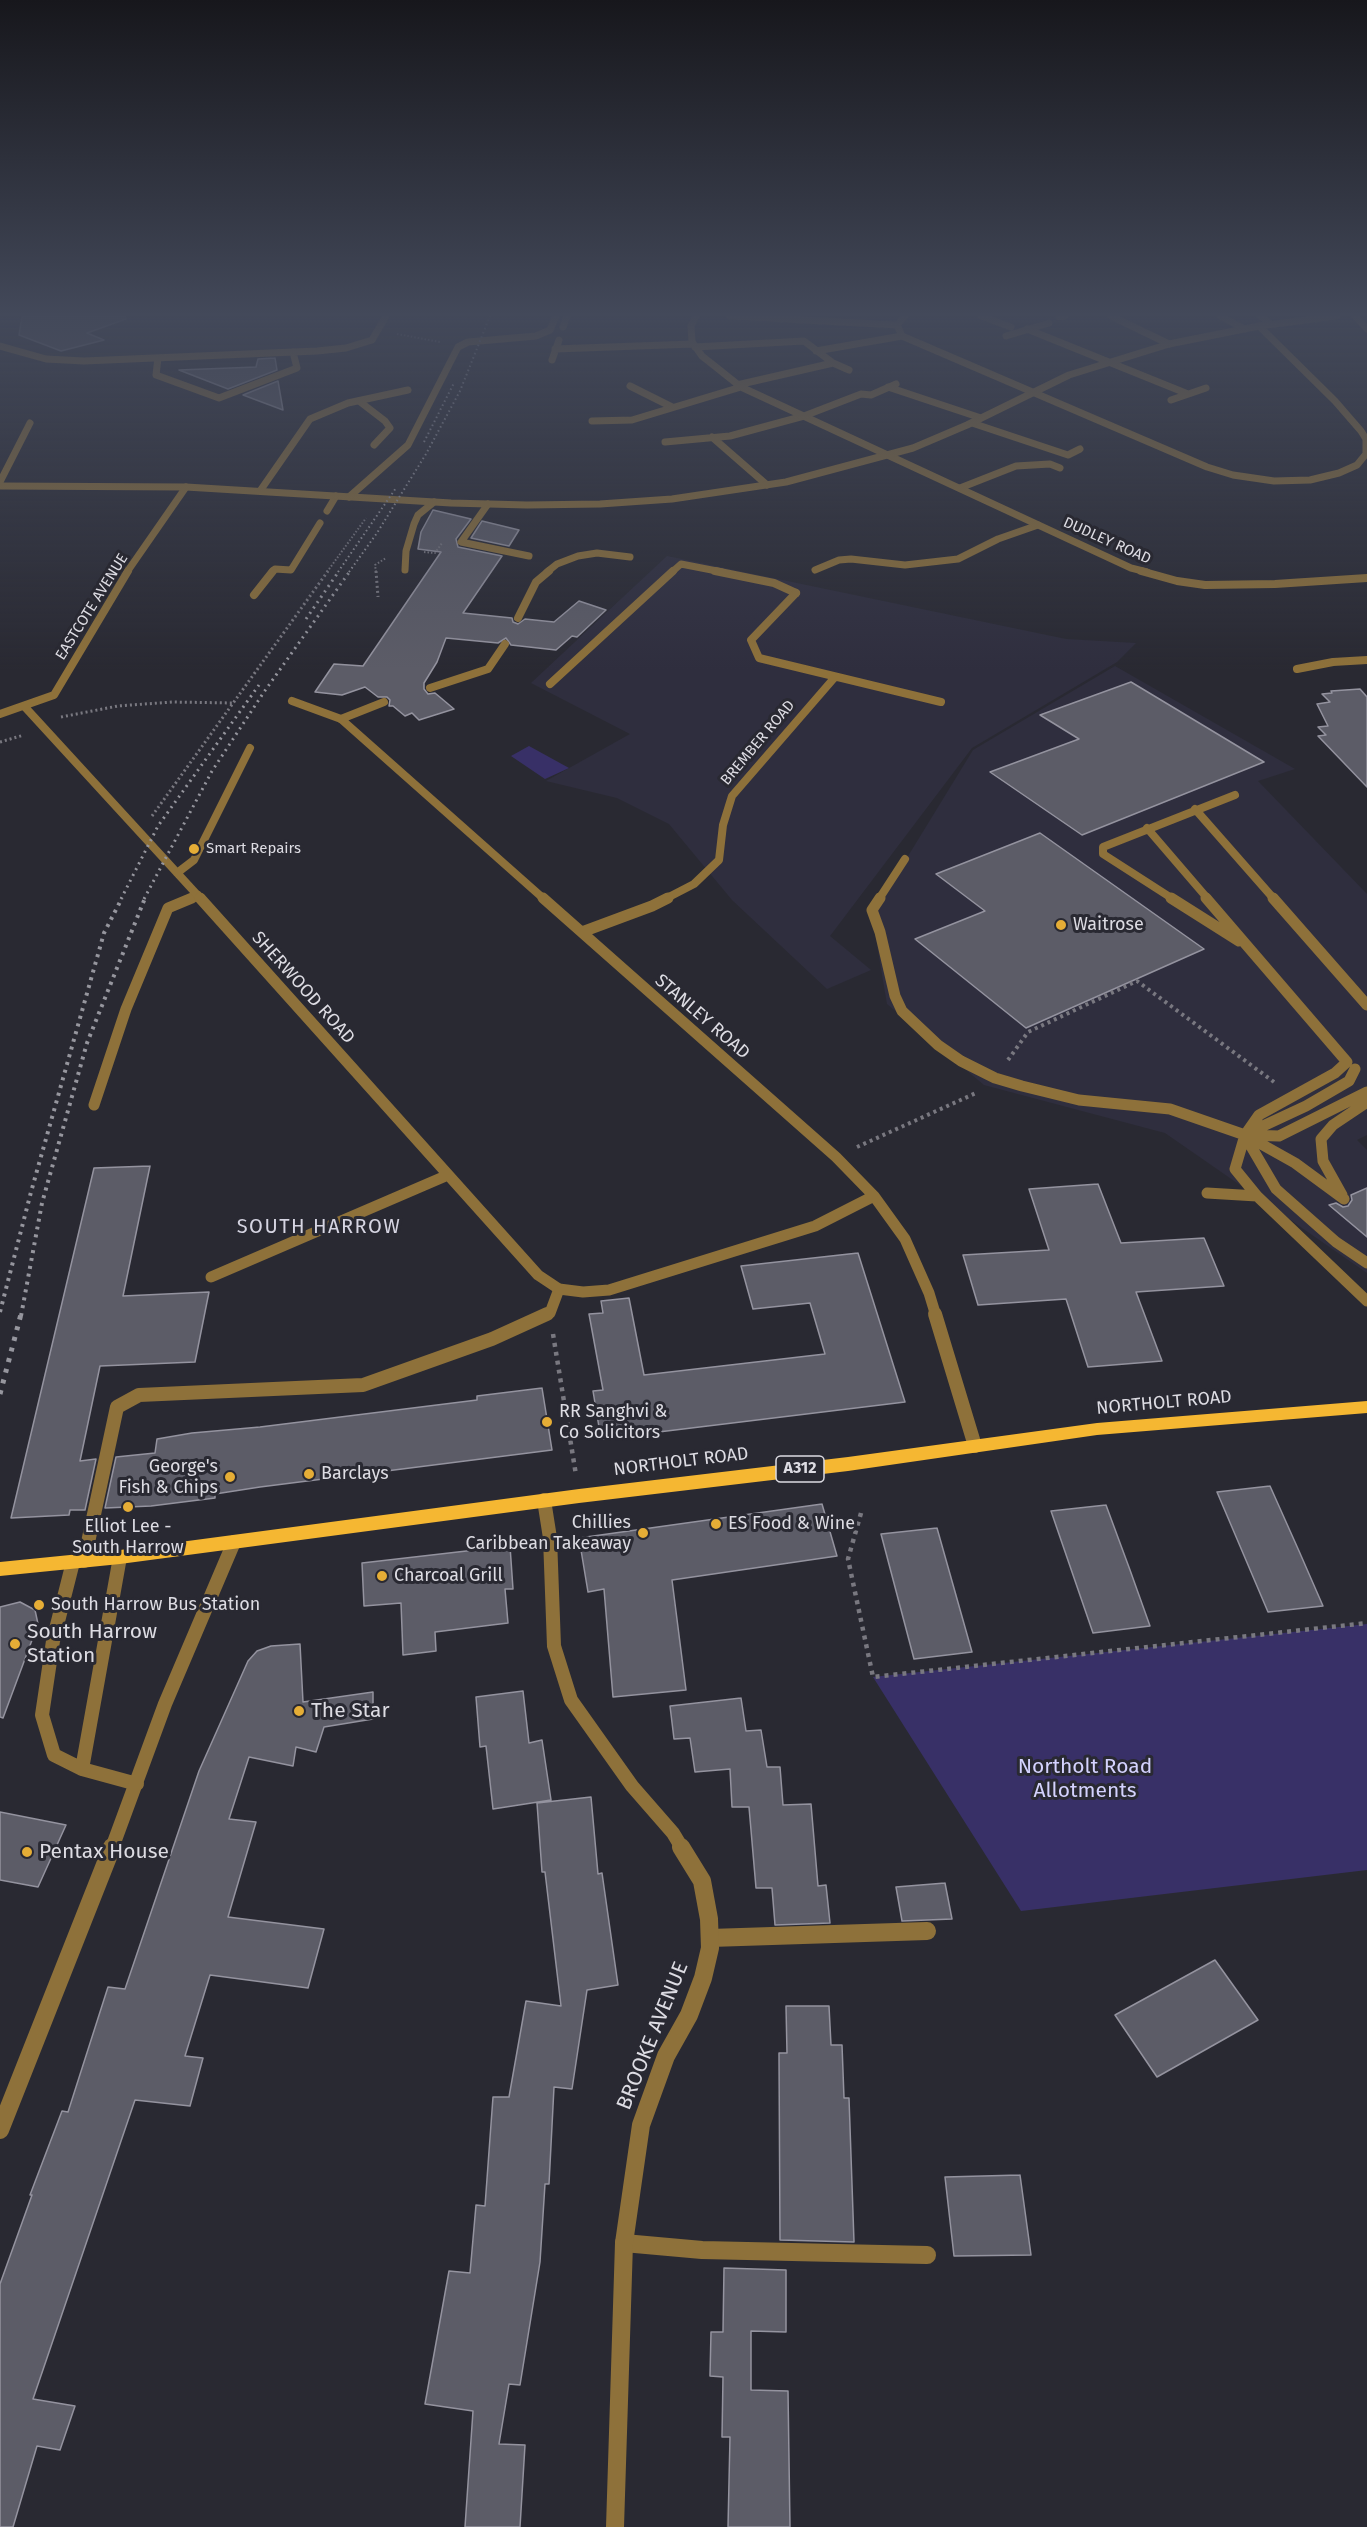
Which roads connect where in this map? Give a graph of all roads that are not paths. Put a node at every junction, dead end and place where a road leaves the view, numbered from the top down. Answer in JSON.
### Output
{"nodes":[{"id":1,"x":25,"y":434,"type":"edge"},
{"id":2,"x":300,"y":434,"type":"edge"},
{"id":3,"x":384,"y":434,"type":"edge"},
{"id":4,"x":414,"y":434,"type":"edge"},
{"id":5,"x":738,"y":434,"type":"edge"},
{"id":6,"x":843,"y":434,"type":"edge"},
{"id":7,"x":946,"y":434,"type":"edge"},
{"id":8,"x":1004,"y":434,"type":"edge"},
{"id":9,"x":1130,"y":434,"type":"edge"},
{"id":10,"x":1363,"y":434,"type":"edge"},
{"id":11,"x":712,"y":437,"type":"junction"},
{"id":12,"x":665,"y":442,"type":"dead end"},
{"id":13,"x":374,"y":445,"type":"dead end"},
{"id":14,"x":1080,"y":449,"type":"dead end"},
{"id":15,"x":889,"y":455,"type":"junction"},
{"id":16,"x":1060,"y":468,"type":"dead end"},
{"id":17,"x":0,"y":484,"type":"edge"},
{"id":18,"x":767,"y":485,"type":"junction"},
{"id":19,"x":186,"y":487,"type":"junction"},
{"id":20,"x":960,"y":488,"type":"junction"},
{"id":21,"x":260,"y":491,"type":"junction"},
{"id":22,"x":336,"y":496,"type":"junction"},
{"id":23,"x":349,"y":497,"type":"junction"},
{"id":24,"x":434,"y":502,"type":"junction"},
{"id":25,"x":488,"y":504,"type":"junction"},
{"id":26,"x":327,"y":511,"type":"dead end"},
{"id":27,"x":320,"y":523,"type":"dead end"},
{"id":28,"x":1038,"y":525,"type":"junction"},
{"id":29,"x":529,"y":556,"type":"dead end"},
{"id":30,"x":630,"y":558,"type":"dead end"},
{"id":31,"x":405,"y":570,"type":"dead end"},
{"id":32,"x":815,"y":570,"type":"dead end"},
{"id":33,"x":1367,"y":578,"type":"edge"},
{"id":34,"x":254,"y":595,"type":"dead end"},
{"id":35,"x":519,"y":618,"type":"dead end"},
{"id":36,"x":504,"y":644,"type":"dead end"},
{"id":37,"x":1367,"y":660,"type":"edge"},
{"id":38,"x":1297,"y":669,"type":"dead end"},
{"id":39,"x":835,"y":677,"type":"junction"},
{"id":40,"x":550,"y":684,"type":"dead end"},
{"id":41,"x":430,"y":688,"type":"dead end"},
{"id":42,"x":292,"y":700,"type":"dead end"},
{"id":43,"x":384,"y":702,"type":"dead end"},
{"id":44,"x":941,"y":702,"type":"dead end"},
{"id":45,"x":24,"y":706,"type":"junction"},
{"id":46,"x":0,"y":714,"type":"edge"},
{"id":47,"x":341,"y":719,"type":"junction"},
{"id":48,"x":250,"y":748,"type":"dead end"},
{"id":49,"x":1235,"y":795,"type":"dead end"},
{"id":50,"x":1195,"y":809,"type":"junction"},
{"id":51,"x":1147,"y":828,"type":"junction"},
{"id":52,"x":905,"y":859,"type":"dead end"},
{"id":53,"x":177,"y":873,"type":"junction"},
{"id":54,"x":198,"y":895,"type":"junction"},
{"id":55,"x":582,"y":932,"type":"junction"},
{"id":56,"x":1249,"y":947,"type":"junction"},
{"id":57,"x":1367,"y":1005,"type":"edge"},
{"id":58,"x":1351,"y":1066,"type":"junction"},
{"id":59,"x":1367,"y":1074,"type":"edge"},
{"id":60,"x":1367,"y":1092,"type":"edge"},
{"id":61,"x":1367,"y":1102,"type":"edge"},
{"id":62,"x":94,"y":1105,"type":"dead end"},
{"id":63,"x":1245,"y":1135,"type":"junction"},
{"id":64,"x":448,"y":1175,"type":"junction"},
{"id":65,"x":1207,"y":1193,"type":"dead end"},
{"id":66,"x":874,"y":1196,"type":"junction"},
{"id":67,"x":1257,"y":1196,"type":"junction"},
{"id":68,"x":1367,"y":1263,"type":"edge"},
{"id":69,"x":211,"y":1277,"type":"dead end"},
{"id":70,"x":559,"y":1289,"type":"junction"},
{"id":71,"x":1367,"y":1301,"type":"edge"},
{"id":72,"x":1367,"y":1407,"type":"edge"},
{"id":73,"x":975,"y":1446,"type":"junction"},
{"id":74,"x":544,"y":1500,"type":"junction"},
{"id":75,"x":234,"y":1542,"type":"junction"},
{"id":76,"x":120,"y":1557,"type":"junction"},
{"id":77,"x":79,"y":1561,"type":"junction"},
{"id":78,"x":0,"y":1569,"type":"edge"},
{"id":79,"x":82,"y":1769,"type":"junction"},
{"id":80,"x":136,"y":1784,"type":"junction"},
{"id":81,"x":927,"y":1931,"type":"dead end"},
{"id":82,"x":710,"y":1938,"type":"junction"},
{"id":83,"x":0,"y":2130,"type":"edge"},
{"id":84,"x":624,"y":2243,"type":"junction"},
{"id":85,"x":927,"y":2255,"type":"dead end"},
{"id":86,"x":615,"y":2527,"type":"edge"}],
"edges":[{"from":1,"to":17,"type":"street"},
{"from":2,"to":21,"type":"street"},
{"from":3,"to":13,"type":"street"},
{"from":4,"to":23,"type":"street"},
{"from":5,"to":11,"type":"street"},
{"from":6,"to":15,"type":"street","name":"DUDLEY ROAD"},
{"from":7,"to":15,"type":"street"},
{"from":8,"to":14,"type":"street"},
{"from":9,"to":10,"type":"street"},
{"from":11,"to":12,"type":"street"},
{"from":11,"to":18,"type":"street"},
{"from":15,"to":18,"type":"street"},
{"from":15,"to":20,"type":"street","name":"DUDLEY ROAD"},
{"from":16,"to":20,"type":"street"},
{"from":17,"to":19,"type":"street"},
{"from":18,"to":25,"type":"street"},
{"from":19,"to":21,"type":"street"},
{"from":19,"to":45,"type":"street","name":"EASTCOTE AVENUE"},
{"from":20,"to":28,"type":"street","name":"DUDLEY ROAD"},
{"from":21,"to":22,"type":"street"},
{"from":22,"to":23,"type":"street"},
{"from":22,"to":26,"type":"street"},
{"from":23,"to":24,"type":"street"},
{"from":24,"to":25,"type":"street"},
{"from":24,"to":31,"type":"street"},
{"from":25,"to":29,"type":"street"},
{"from":27,"to":34,"type":"street"},
{"from":28,"to":32,"type":"street"},
{"from":28,"to":33,"type":"street","name":"DUDLEY ROAD"},
{"from":30,"to":35,"type":"street"},
{"from":36,"to":41,"type":"street"},
{"from":37,"to":38,"type":"street"},
{"from":39,"to":40,"type":"street"},
{"from":39,"to":44,"type":"street"},
{"from":39,"to":55,"type":"street","name":"BREMBER ROAD"},
{"from":42,"to":47,"type":"street","name":"STANLEY ROAD"},
{"from":43,"to":47,"type":"street"},
{"from":45,"to":46,"type":"street","name":"EASTCOTE AVENUE"},
{"from":45,"to":53,"type":"street","name":"SHERWOOD ROAD"},
{"from":47,"to":55,"type":"street","name":"STANLEY ROAD"},
{"from":48,"to":53,"type":"street"},
{"from":49,"to":50,"type":"street"},
{"from":50,"to":51,"type":"street"},
{"from":50,"to":57,"type":"street"},
{"from":51,"to":56,"type":"street"},
{"from":51,"to":56,"type":"street"},
{"from":52,"to":63,"type":"street"},
{"from":53,"to":54,"type":"street","name":"SHERWOOD ROAD"},
{"from":54,"to":62,"type":"street"},
{"from":54,"to":64,"type":"street","name":"SHERWOOD ROAD"},
{"from":55,"to":66,"type":"street","name":"STANLEY ROAD"},
{"from":56,"to":58,"type":"street"},
{"from":58,"to":59,"type":"street"},
{"from":58,"to":63,"type":"street"},
{"from":58,"to":63,"type":"street"},
{"from":60,"to":63,"type":"street"},
{"from":61,"to":63,"type":"street"},
{"from":63,"to":67,"type":"street"},
{"from":63,"to":68,"type":"street"},
{"from":64,"to":69,"type":"street"},
{"from":64,"to":70,"type":"street","name":"SHERWOOD ROAD"},
{"from":65,"to":67,"type":"street"},
{"from":66,"to":70,"type":"street"},
{"from":66,"to":73,"type":"street","name":"STANLEY ROAD"},
{"from":67,"to":71,"type":"street"},
{"from":70,"to":77,"type":"street"},
{"from":72,"to":73,"type":"main road","name":"NORTHOLT ROAD","number":"A312"},
{"from":73,"to":74,"type":"main road","name":"NORTHOLT ROAD","number":"A312"},
{"from":74,"to":75,"type":"main road","name":"NORTHOLT ROAD","number":"A312"},
{"from":74,"to":82,"type":"street","name":"BROOKE AVENUE"},
{"from":75,"to":76,"type":"main road","name":"NORTHOLT ROAD","number":"A312"},
{"from":75,"to":80,"type":"street"},
{"from":76,"to":77,"type":"main road","name":"NORTHOLT ROAD","number":"A312"},
{"from":76,"to":79,"type":"street"},
{"from":77,"to":78,"type":"main road","name":"NORTHOLT ROAD","number":"A312"},
{"from":77,"to":79,"type":"street"},
{"from":79,"to":80,"type":"street"},
{"from":80,"to":83,"type":"street"},
{"from":81,"to":82,"type":"street"},
{"from":82,"to":84,"type":"street","name":"BROOKE AVENUE"},
{"from":84,"to":85,"type":"street"},
{"from":84,"to":86,"type":"street","name":"BROOKE AVENUE"}]}
